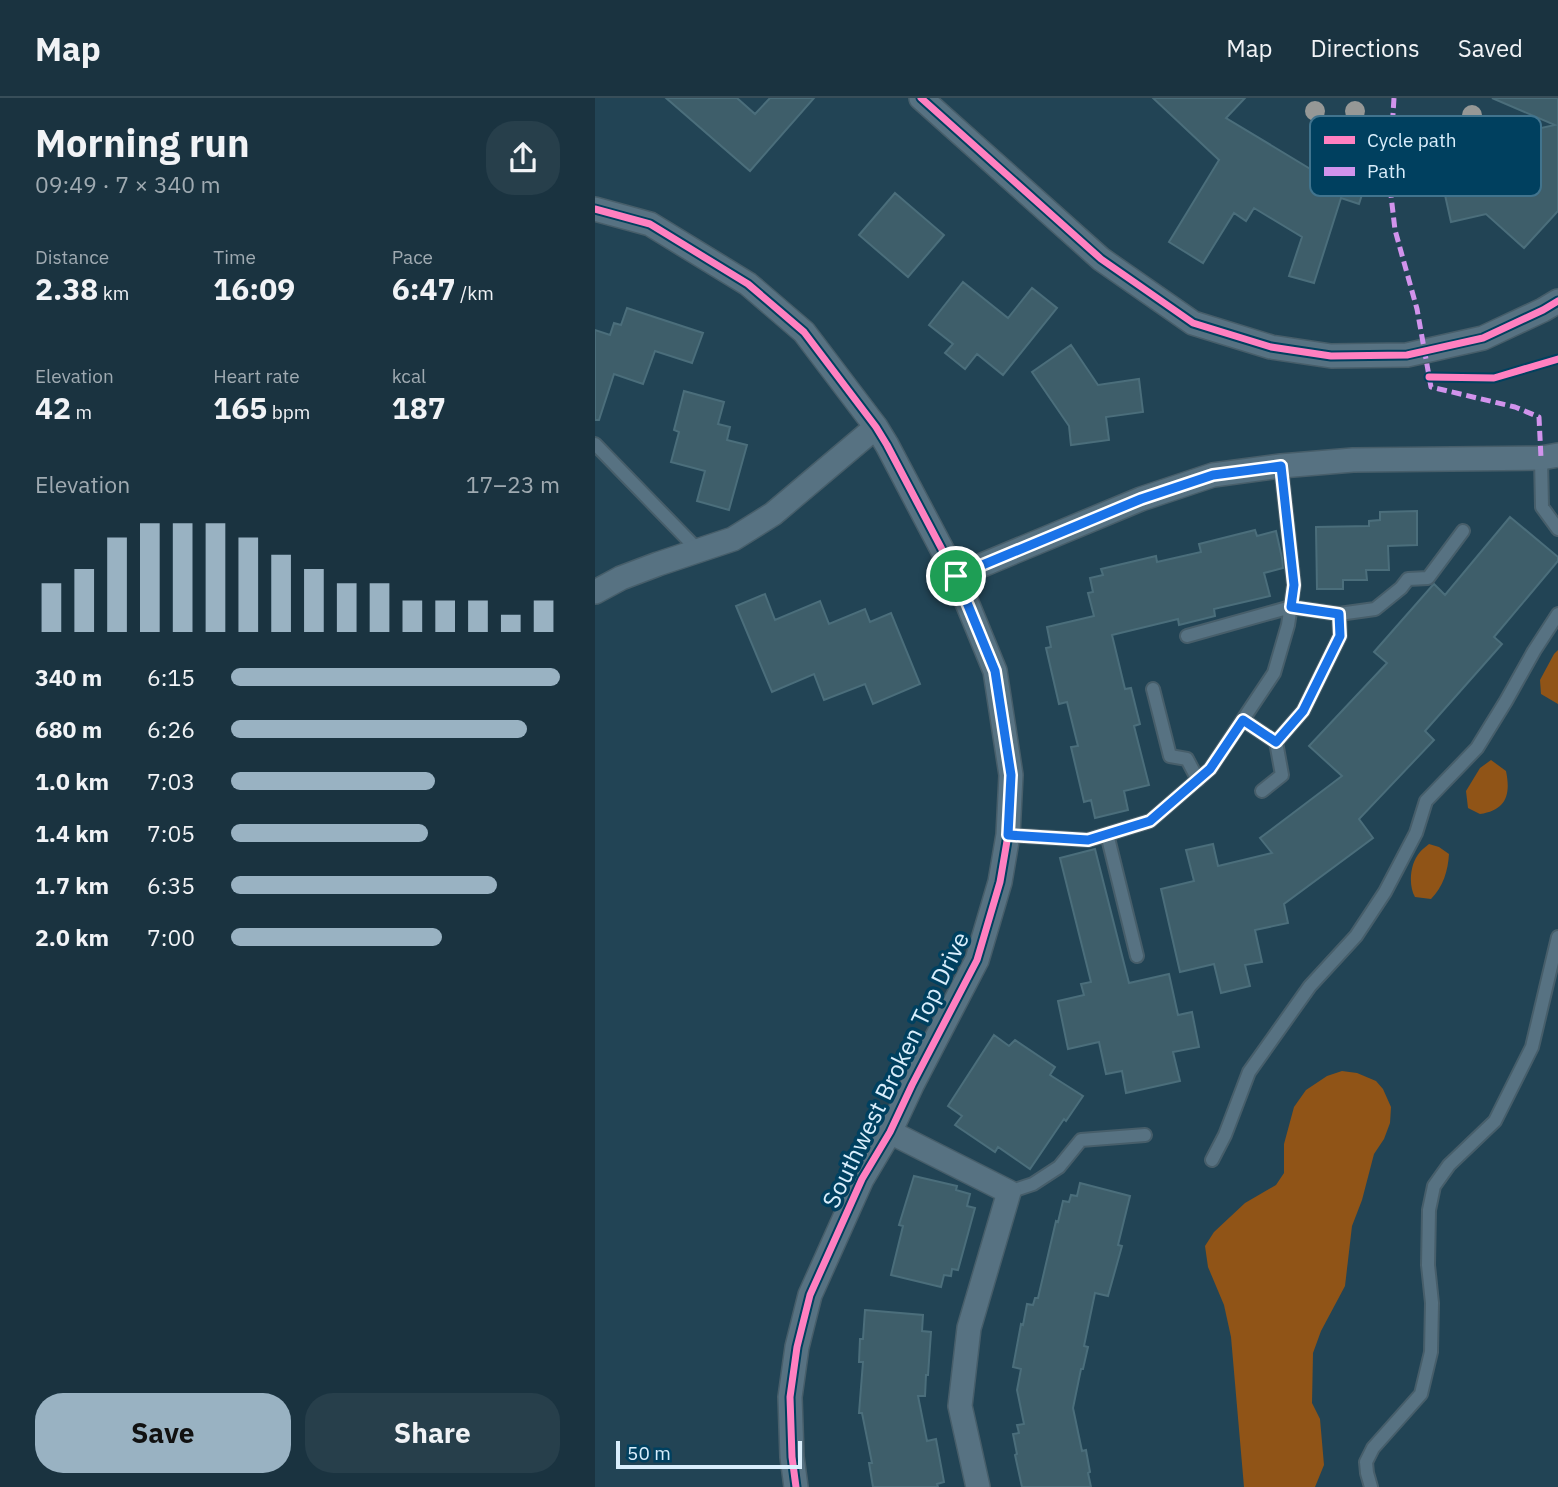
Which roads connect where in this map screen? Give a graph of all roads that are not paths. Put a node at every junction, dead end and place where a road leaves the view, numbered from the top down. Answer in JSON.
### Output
{"nodes":[{"id":1,"x":921,"y":98,"type":"edge"},
{"id":2,"x":595,"y":209,"type":"edge"},
{"id":3,"x":1558,"y":301,"type":"edge"},
{"id":4,"x":876,"y":426,"type":"junction"},
{"id":5,"x":595,"y":444,"type":"edge"},
{"id":6,"x":1552,"y":457,"type":"edge"},
{"id":7,"x":1281,"y":466,"type":"junction"},
{"id":8,"x":1558,"y":529,"type":"edge"},
{"id":9,"x":1464,"y":531,"type":"dead end"},
{"id":10,"x":699,"y":551,"type":"junction"},
{"id":11,"x":956,"y":576,"type":"junction"},
{"id":12,"x":595,"y":592,"type":"edge"},
{"id":13,"x":1291,"y":607,"type":"junction"},
{"id":14,"x":1339,"y":614,"type":"junction"},
{"id":15,"x":1558,"y":614,"type":"edge"},
{"id":16,"x":1187,"y":636,"type":"dead end"},
{"id":17,"x":1153,"y":689,"type":"dead end"},
{"id":18,"x":1243,"y":720,"type":"junction"},
{"id":19,"x":1276,"y":742,"type":"junction"},
{"id":20,"x":1198,"y":780,"type":"junction"},
{"id":21,"x":1262,"y":790,"type":"dead end"},
{"id":22,"x":1107,"y":834,"type":"junction"},
{"id":23,"x":1008,"y":835,"type":"junction"},
{"id":24,"x":1558,"y":937,"type":"edge"},
{"id":25,"x":1137,"y":956,"type":"dead end"},
{"id":26,"x":890,"y":1132,"type":"junction"},
{"id":27,"x":1145,"y":1135,"type":"dead end"},
{"id":28,"x":1212,"y":1160,"type":"dead end"},
{"id":29,"x":1009,"y":1192,"type":"junction"},
{"id":30,"x":796,"y":1487,"type":"edge"},
{"id":31,"x":978,"y":1487,"type":"edge"},
{"id":32,"x":1371,"y":1487,"type":"edge"}],
"edges":[{"from":1,"to":3,"type":"street"},
{"from":2,"to":4,"type":"street","name":"Southwest Broken Top Drive"},
{"from":4,"to":10,"type":"street"},
{"from":4,"to":11,"type":"street","name":"Southwest Broken Top Drive"},
{"from":5,"to":10,"type":"lane"},
{"from":6,"to":7,"type":"street"},
{"from":6,"to":8,"type":"lane"},
{"from":7,"to":11,"type":"street"},
{"from":7,"to":13,"type":"lane"},
{"from":9,"to":14,"type":"lane"},
{"from":10,"to":12,"type":"street"},
{"from":11,"to":23,"type":"street","name":"Southwest Broken Top Drive"},
{"from":13,"to":14,"type":"lane"},
{"from":13,"to":16,"type":"lane"},
{"from":13,"to":18,"type":"lane"},
{"from":14,"to":19,"type":"lane"},
{"from":15,"to":28,"type":"lane"},
{"from":17,"to":20,"type":"lane"},
{"from":18,"to":19,"type":"lane"},
{"from":18,"to":20,"type":"lane"},
{"from":19,"to":21,"type":"lane"},
{"from":20,"to":22,"type":"lane"},
{"from":22,"to":23,"type":"lane"},
{"from":22,"to":25,"type":"lane"},
{"from":23,"to":26,"type":"street","name":"Southwest Broken Top Drive"},
{"from":24,"to":32,"type":"lane"},
{"from":26,"to":29,"type":"street"},
{"from":26,"to":30,"type":"street","name":"Southwest Broken Top Drive"},
{"from":27,"to":29,"type":"lane"},
{"from":29,"to":31,"type":"street"}]}
